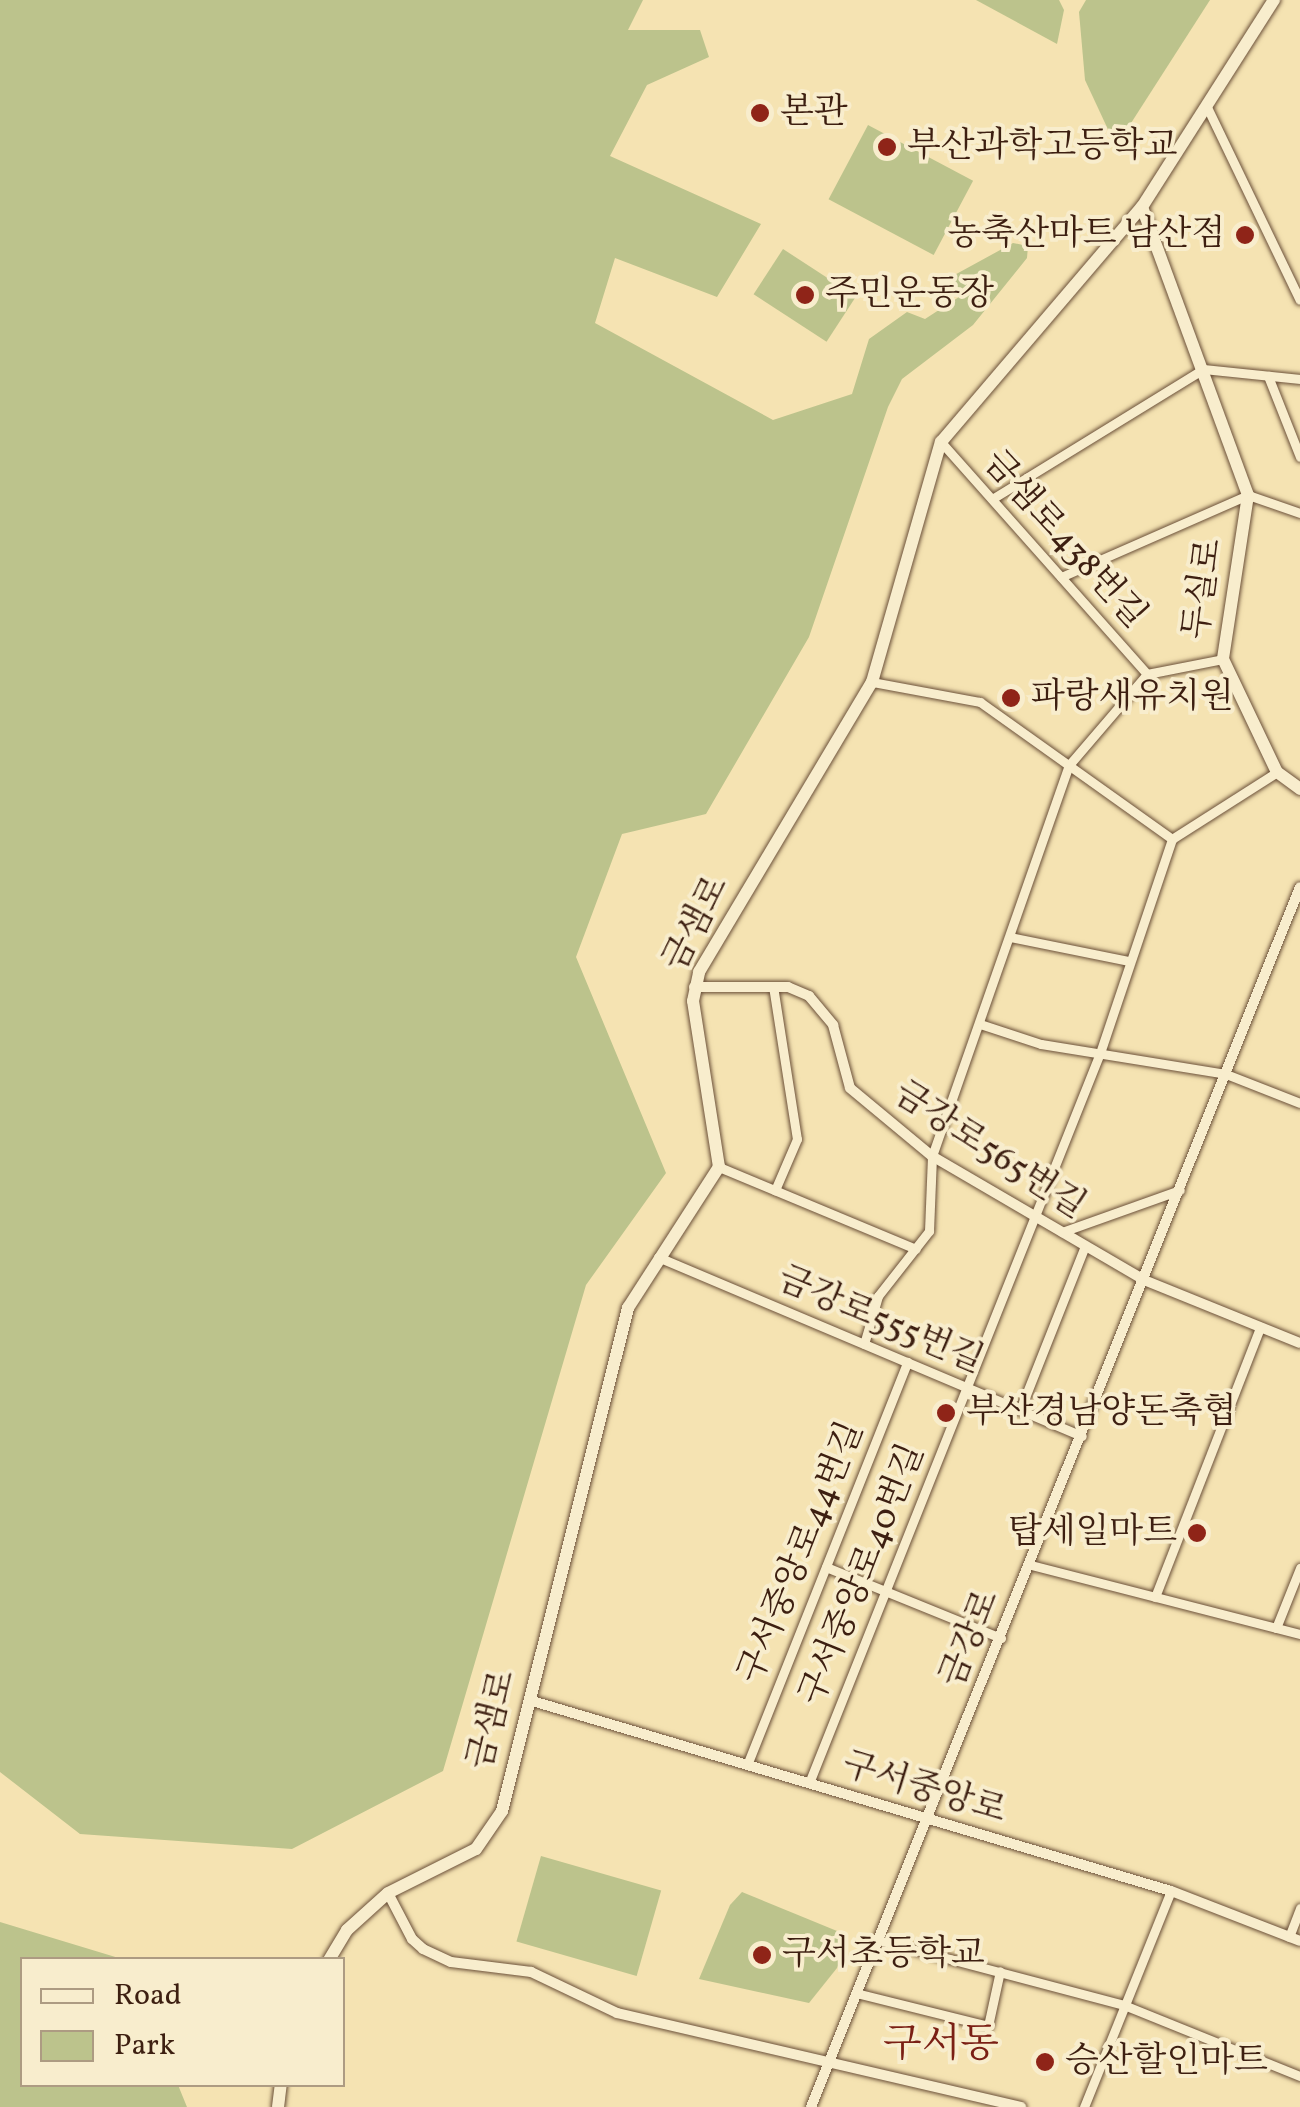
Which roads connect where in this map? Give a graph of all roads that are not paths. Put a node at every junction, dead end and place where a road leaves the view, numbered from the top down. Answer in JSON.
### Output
{"nodes":[{"id":1,"x":1274,"y":0,"type":"edge"},
{"id":2,"x":1206,"y":105,"type":"junction"},
{"id":3,"x":1142,"y":207,"type":"junction"},
{"id":4,"x":1300,"y":300,"type":"edge"},
{"id":5,"x":1203,"y":369,"type":"junction"},
{"id":6,"x":1268,"y":376,"type":"junction"},
{"id":7,"x":1300,"y":380,"type":"edge"},
{"id":8,"x":941,"y":442,"type":"junction"},
{"id":9,"x":1300,"y":457,"type":"edge"},
{"id":10,"x":1248,"y":495,"type":"junction"},
{"id":11,"x":992,"y":499,"type":"junction"},
{"id":12,"x":1300,"y":513,"type":"edge"},
{"id":13,"x":1060,"y":577,"type":"junction"},
{"id":14,"x":1224,"y":659,"type":"junction"},
{"id":15,"x":1147,"y":674,"type":"junction"},
{"id":16,"x":872,"y":682,"type":"junction"},
{"id":17,"x":1069,"y":765,"type":"junction"},
{"id":18,"x":1277,"y":772,"type":"junction"},
{"id":19,"x":1300,"y":789,"type":"edge"},
{"id":20,"x":1172,"y":839,"type":"junction"},
{"id":21,"x":1300,"y":887,"type":"edge"},
{"id":22,"x":1010,"y":937,"type":"junction"},
{"id":23,"x":1129,"y":961,"type":"junction"},
{"id":24,"x":773,"y":986,"type":"junction"},
{"id":25,"x":694,"y":987,"type":"junction"},
{"id":26,"x":980,"y":1024,"type":"junction"},
{"id":27,"x":1100,"y":1053,"type":"junction"},
{"id":28,"x":1226,"y":1074,"type":"junction"},
{"id":29,"x":1300,"y":1103,"type":"edge"},
{"id":30,"x":932,"y":1156,"type":"junction"},
{"id":31,"x":719,"y":1167,"type":"junction"},
{"id":32,"x":776,"y":1190,"type":"junction"},
{"id":33,"x":1180,"y":1190,"type":"junction"},
{"id":34,"x":1033,"y":1215,"type":"junction"},
{"id":35,"x":1062,"y":1232,"type":"junction"},
{"id":36,"x":1085,"y":1246,"type":"junction"},
{"id":37,"x":916,"y":1250,"type":"junction"},
{"id":38,"x":658,"y":1258,"type":"junction"},
{"id":39,"x":1144,"y":1280,"type":"junction"},
{"id":40,"x":1260,"y":1327,"type":"junction"},
{"id":41,"x":864,"y":1344,"type":"junction"},
{"id":42,"x":1300,"y":1344,"type":"edge"},
{"id":43,"x":907,"y":1362,"type":"junction"},
{"id":44,"x":967,"y":1388,"type":"junction"},
{"id":45,"x":1020,"y":1410,"type":"junction"},
{"id":46,"x":1082,"y":1436,"type":"junction"},
{"id":47,"x":1030,"y":1565,"type":"junction"},
{"id":48,"x":826,"y":1567,"type":"junction"},
{"id":49,"x":1300,"y":1568,"type":"edge"},
{"id":50,"x":887,"y":1592,"type":"junction"},
{"id":51,"x":1155,"y":1597,"type":"junction"},
{"id":52,"x":1276,"y":1628,"type":"junction"},
{"id":53,"x":1300,"y":1634,"type":"edge"},
{"id":54,"x":1001,"y":1638,"type":"junction"},
{"id":55,"x":529,"y":1700,"type":"junction"},
{"id":56,"x":747,"y":1765,"type":"junction"},
{"id":57,"x":810,"y":1783,"type":"junction"},
{"id":58,"x":927,"y":1818,"type":"junction"},
{"id":59,"x":1171,"y":1890,"type":"junction"},
{"id":60,"x":388,"y":1893,"type":"junction"},
{"id":61,"x":1300,"y":1908,"type":"edge"},
{"id":62,"x":1294,"y":1939,"type":"edge"},
{"id":63,"x":878,"y":1940,"type":"junction"},
{"id":64,"x":331,"y":1957,"type":"edge"},
{"id":65,"x":1000,"y":1971,"type":"junction"},
{"id":66,"x":856,"y":1993,"type":"junction"},
{"id":67,"x":1124,"y":2005,"type":"junction"},
{"id":68,"x":829,"y":2060,"type":"junction"},
{"id":69,"x":1300,"y":2076,"type":"edge"},
{"id":70,"x":811,"y":2107,"type":"edge"},
{"id":71,"x":1021,"y":2107,"type":"edge"},
{"id":72,"x":1084,"y":2107,"type":"edge"}],
"edges":[{"from":1,"to":2,"type":"main road","name":"금샘로"},
{"from":2,"to":3,"type":"main road","name":"금샘로"},
{"from":2,"to":4,"type":"street"},
{"from":3,"to":5,"type":"main road","name":"두실로"},
{"from":3,"to":8,"type":"main road","name":"금샘로"},
{"from":5,"to":6,"type":"street"},
{"from":5,"to":10,"type":"main road","name":"두실로"},
{"from":5,"to":11,"type":"street"},
{"from":6,"to":7,"type":"street"},
{"from":6,"to":9,"type":"street"},
{"from":8,"to":11,"type":"street","name":"금샘로438번길"},
{"from":8,"to":16,"type":"main road","name":"금샘로"},
{"from":10,"to":12,"type":"street","name":"두실로"},
{"from":10,"to":13,"type":"street","name":"두실로"},
{"from":10,"to":14,"type":"main road","name":"두실로"},
{"from":11,"to":13,"type":"street","name":"금샘로438번길"},
{"from":13,"to":15,"type":"street","name":"금샘로438번길"},
{"from":14,"to":15,"type":"street"},
{"from":14,"to":18,"type":"main road","name":"두실로"},
{"from":15,"to":17,"type":"street"},
{"from":16,"to":17,"type":"street"},
{"from":16,"to":25,"type":"main road","name":"금샘로"},
{"from":17,"to":20,"type":"street"},
{"from":17,"to":22,"type":"street"},
{"from":18,"to":19,"type":"main road","name":"두실로"},
{"from":18,"to":20,"type":"street"},
{"from":20,"to":23,"type":"street","name":"구서중앙로40번길"},
{"from":21,"to":28,"type":"street","name":"금강로"},
{"from":22,"to":23,"type":"street"},
{"from":22,"to":26,"type":"street"},
{"from":23,"to":27,"type":"street","name":"구서중앙로40번길"},
{"from":24,"to":25,"type":"street","name":"금강로565번길"},
{"from":24,"to":30,"type":"street","name":"금강로565번길"},
{"from":24,"to":32,"type":"street"},
{"from":25,"to":31,"type":"main road","name":"금샘로"},
{"from":26,"to":27,"type":"street"},
{"from":26,"to":30,"type":"street"},
{"from":27,"to":28,"type":"street"},
{"from":27,"to":34,"type":"street","name":"구서중앙로40번길"},
{"from":28,"to":29,"type":"street"},
{"from":28,"to":33,"type":"street","name":"금강로"},
{"from":30,"to":34,"type":"street","name":"금강로565번길"},
{"from":30,"to":37,"type":"street"},
{"from":31,"to":32,"type":"street"},
{"from":31,"to":38,"type":"main road","name":"금샘로"},
{"from":32,"to":37,"type":"street"},
{"from":33,"to":35,"type":"street"},
{"from":33,"to":39,"type":"street","name":"금강로"},
{"from":34,"to":35,"type":"street","name":"금강로565번길"},
{"from":34,"to":44,"type":"street","name":"구서중앙로40번길"},
{"from":35,"to":36,"type":"street","name":"금강로565번길"},
{"from":36,"to":39,"type":"street","name":"금강로565번길"},
{"from":36,"to":45,"type":"street","name":"금강로565번길"},
{"from":37,"to":41,"type":"street"},
{"from":38,"to":41,"type":"street","name":"금강로555번길"},
{"from":38,"to":55,"type":"main road","name":"금샘로"},
{"from":39,"to":40,"type":"street","name":"금강로565번길"},
{"from":39,"to":46,"type":"street","name":"금강로"},
{"from":40,"to":42,"type":"street","name":"금강로565번길"},
{"from":40,"to":51,"type":"street"},
{"from":41,"to":43,"type":"street","name":"금강로555번길"},
{"from":43,"to":44,"type":"street","name":"금강로555번길"},
{"from":43,"to":48,"type":"street","name":"구서중앙로44번길"},
{"from":44,"to":45,"type":"street","name":"금강로555번길"},
{"from":44,"to":50,"type":"street","name":"구서중앙로40번길"},
{"from":45,"to":46,"type":"street","name":"금강로555번길"},
{"from":46,"to":47,"type":"street","name":"금강로"},
{"from":47,"to":51,"type":"street"},
{"from":47,"to":54,"type":"street","name":"금강로"},
{"from":48,"to":50,"type":"street"},
{"from":48,"to":56,"type":"street","name":"구서중앙로44번길"},
{"from":49,"to":52,"type":"street"},
{"from":50,"to":54,"type":"street"},
{"from":50,"to":57,"type":"street","name":"구서중앙로40번길"},
{"from":51,"to":52,"type":"street"},
{"from":52,"to":53,"type":"street"},
{"from":54,"to":58,"type":"street","name":"금강로"},
{"from":55,"to":56,"type":"street","name":"구서중앙로"},
{"from":55,"to":60,"type":"main road","name":"금샘로"},
{"from":56,"to":57,"type":"street","name":"구서중앙로"},
{"from":57,"to":58,"type":"street","name":"구서중앙로"},
{"from":58,"to":59,"type":"street","name":"구서중앙로"},
{"from":58,"to":63,"type":"street","name":"금강로"},
{"from":59,"to":62,"type":"street","name":"구서중앙로"},
{"from":59,"to":67,"type":"street"},
{"from":60,"to":64,"type":"main road","name":"금샘로"},
{"from":60,"to":68,"type":"street"},
{"from":61,"to":62,"type":"street"},
{"from":63,"to":65,"type":"street"},
{"from":63,"to":66,"type":"street","name":"금강로"},
{"from":65,"to":66,"type":"street"},
{"from":65,"to":67,"type":"street"},
{"from":66,"to":68,"type":"street","name":"금강로"},
{"from":67,"to":69,"type":"street"},
{"from":67,"to":72,"type":"street"},
{"from":68,"to":70,"type":"street","name":"금강로"},
{"from":68,"to":71,"type":"street"}]}
